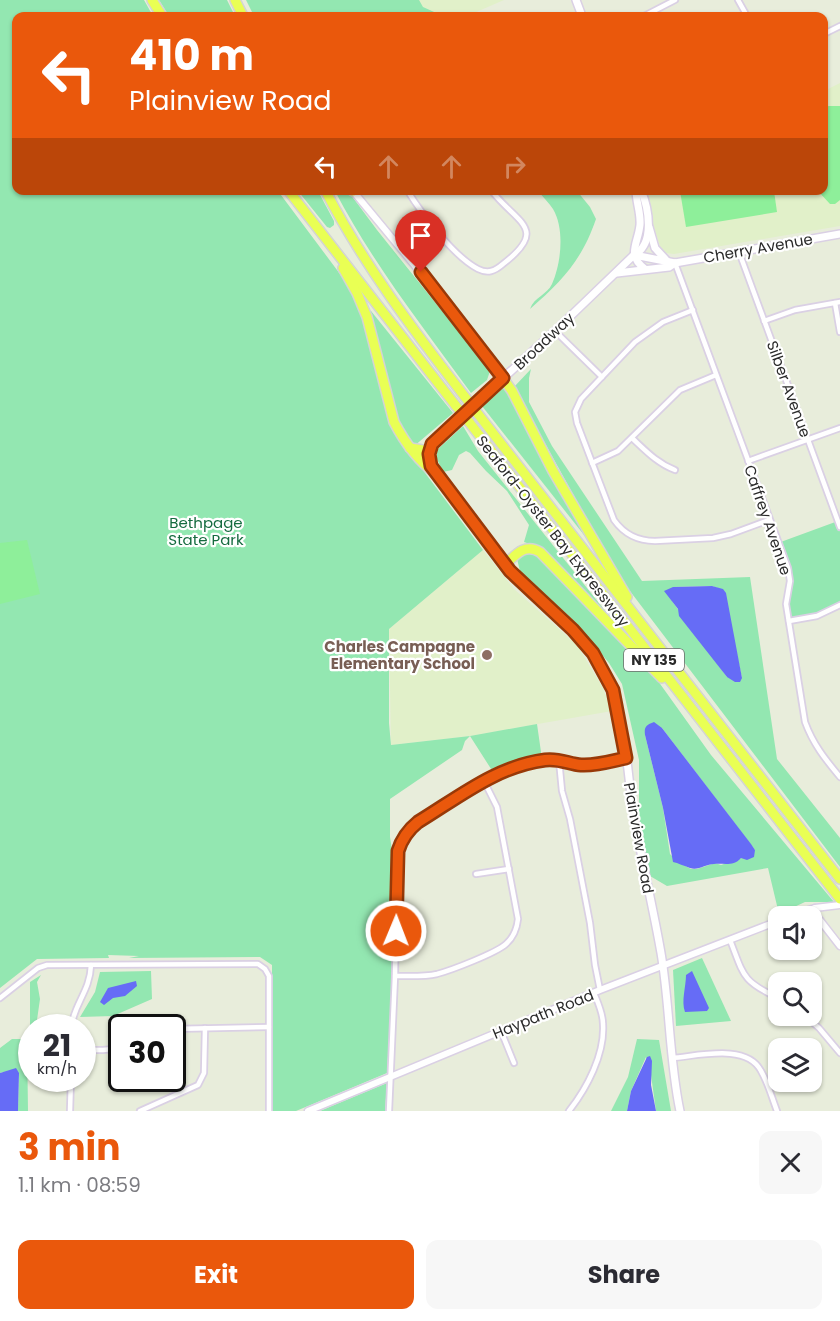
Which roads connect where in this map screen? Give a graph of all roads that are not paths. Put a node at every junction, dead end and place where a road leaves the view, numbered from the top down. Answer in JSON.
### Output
{"nodes":[{"id":1,"x":675,"y":0,"type":"edge"},
{"id":2,"x":652,"y":12,"type":"edge"},
{"id":3,"x":292,"y":195,"type":"edge"},
{"id":4,"x":328,"y":195,"type":"edge"},
{"id":5,"x":356,"y":195,"type":"edge"},
{"id":6,"x":410,"y":195,"type":"edge"},
{"id":7,"x":496,"y":195,"type":"edge"},
{"id":8,"x":637,"y":195,"type":"edge"},
{"id":9,"x":642,"y":195,"type":"edge"},
{"id":10,"x":648,"y":224,"type":"junction"},
{"id":11,"x":840,"y":234,"type":"edge"},
{"id":12,"x":325,"y":237,"type":"junction"},
{"id":13,"x":739,"y":252,"type":"junction"},
{"id":14,"x":634,"y":255,"type":"junction"},
{"id":15,"x":667,"y":261,"type":"junction"},
{"id":16,"x":675,"y":263,"type":"junction"},
{"id":17,"x":645,"y":269,"type":"junction"},
{"id":18,"x":616,"y":273,"type":"junction"},
{"id":19,"x":837,"y":303,"type":"edge"},
{"id":20,"x":693,"y":310,"type":"junction"},
{"id":21,"x":764,"y":321,"type":"junction"},
{"id":22,"x":555,"y":332,"type":"junction"},
{"id":23,"x":840,"y":332,"type":"edge"},
{"id":24,"x":716,"y":375,"type":"junction"},
{"id":25,"x":602,"y":377,"type":"junction"},
{"id":26,"x":503,"y":378,"type":"junction"},
{"id":27,"x":840,"y":428,"type":"edge"},
{"id":28,"x":632,"y":438,"type":"junction"},
{"id":29,"x":808,"y":439,"type":"junction"},
{"id":30,"x":410,"y":448,"type":"junction"},
{"id":31,"x":429,"y":451,"type":"junction"},
{"id":32,"x":748,"y":461,"type":"junction"},
{"id":33,"x":592,"y":463,"type":"junction"},
{"id":34,"x":675,"y":470,"type":"dead end"},
{"id":35,"x":436,"y":474,"type":"junction"},
{"id":36,"x":769,"y":520,"type":"junction"},
{"id":37,"x":840,"y":527,"type":"edge"},
{"id":38,"x":505,"y":565,"type":"junction"},
{"id":39,"x":840,"y":605,"type":"edge"},
{"id":40,"x":789,"y":621,"type":"junction"},
{"id":41,"x":651,"y":635,"type":"junction"},
{"id":42,"x":691,"y":708,"type":"junction"},
{"id":43,"x":626,"y":758,"type":"junction"},
{"id":44,"x":559,"y":760,"type":"junction"},
{"id":45,"x":840,"y":777,"type":"edge"},
{"id":46,"x":484,"y":781,"type":"junction"},
{"id":47,"x":509,"y":869,"type":"junction"},
{"id":48,"x":476,"y":874,"type":"dead end"},
{"id":49,"x":840,"y":879,"type":"edge"},
{"id":50,"x":840,"y":901,"type":"edge"},
{"id":51,"x":822,"y":906,"type":"edge"},
{"id":52,"x":822,"y":923,"type":"edge"},
{"id":53,"x":768,"y":925,"type":"edge"},
{"id":54,"x":730,"y":940,"type":"junction"},
{"id":55,"x":840,"y":946,"type":"edge"},
{"id":56,"x":91,"y":965,"type":"junction"},
{"id":57,"x":663,"y":967,"type":"junction"},
{"id":58,"x":395,"y":976,"type":"junction"},
{"id":59,"x":597,"y":992,"type":"junction"},
{"id":60,"x":768,"y":993,"type":"edge"},
{"id":61,"x":0,"y":998,"type":"edge"},
{"id":62,"x":73,"y":1014,"type":"edge"},
{"id":63,"x":817,"y":1026,"type":"edge"},
{"id":64,"x":269,"y":1027,"type":"junction"},
{"id":65,"x":205,"y":1028,"type":"junction"},
{"id":66,"x":186,"y":1029,"type":"edge"},
{"id":67,"x":501,"y":1031,"type":"junction"},
{"id":68,"x":840,"y":1053,"type":"edge"},
{"id":69,"x":672,"y":1058,"type":"junction"},
{"id":70,"x":514,"y":1063,"type":"dead end"},
{"id":71,"x":391,"y":1076,"type":"junction"},
{"id":72,"x":71,"y":1092,"type":"edge"},
{"id":73,"x":70,"y":1111,"type":"edge"},
{"id":74,"x":140,"y":1111,"type":"edge"},
{"id":75,"x":269,"y":1111,"type":"edge"},
{"id":76,"x":309,"y":1111,"type":"edge"},
{"id":77,"x":389,"y":1111,"type":"edge"},
{"id":78,"x":569,"y":1111,"type":"edge"},
{"id":79,"x":680,"y":1111,"type":"edge"},
{"id":80,"x":777,"y":1111,"type":"edge"}],
"edges":[{"from":1,"to":2,"type":"street"},
{"from":3,"to":12,"type":"highway","name":"Seaford-Oyster Bay Expressway","number":"NY 135"},
{"from":4,"to":41,"type":"highway","name":"Seaford-Oyster Bay Expressway","number":"NY 135","bridge":true},
{"from":5,"to":26,"type":"street"},
{"from":6,"to":7,"type":"street"},
{"from":8,"to":14,"type":"main road"},
{"from":9,"to":10,"type":"main road","name":"Broadway"},
{"from":10,"to":14,"type":"main road","name":"Broadway"},
{"from":10,"to":15,"type":"main road"},
{"from":11,"to":13,"type":"main road","name":"Cherry Avenue"},
{"from":12,"to":30,"type":"highway"},
{"from":12,"to":42,"type":"highway","name":"Seaford-Oyster Bay Expressway","number":"NY 135","bridge":true},
{"from":13,"to":16,"type":"main road","name":"Cherry Avenue"},
{"from":13,"to":21,"type":"street","name":"Silber Avenue"},
{"from":14,"to":15,"type":"main road","name":"Cherry Avenue"},
{"from":14,"to":17,"type":"main road"},
{"from":14,"to":18,"type":"main road","name":"Broadway"},
{"from":15,"to":16,"type":"main road","name":"Cherry Avenue"},
{"from":16,"to":17,"type":"main road","name":"Cherry Avenue"},
{"from":16,"to":20,"type":"street","name":"Caffrey Avenue"},
{"from":17,"to":18,"type":"main road","name":"Cherry Avenue"},
{"from":18,"to":22,"type":"main road","name":"Broadway"},
{"from":19,"to":21,"type":"street"},
{"from":19,"to":23,"type":"street"},
{"from":20,"to":24,"type":"street","name":"Caffrey Avenue"},
{"from":20,"to":25,"type":"street"},
{"from":21,"to":29,"type":"street","name":"Silber Avenue"},
{"from":22,"to":25,"type":"street"},
{"from":22,"to":26,"type":"main road","name":"Broadway"},
{"from":24,"to":28,"type":"street"},
{"from":24,"to":32,"type":"street","name":"Caffrey Avenue"},
{"from":25,"to":33,"type":"street"},
{"from":26,"to":31,"type":"main road","name":"Broadway"},
{"from":26,"to":41,"type":"highway"},
{"from":27,"to":29,"type":"street"},
{"from":28,"to":33,"type":"street"},
{"from":28,"to":34,"type":"street"},
{"from":29,"to":32,"type":"street"},
{"from":29,"to":37,"type":"street","name":"Silber Avenue"},
{"from":30,"to":31,"type":"highway"},
{"from":30,"to":35,"type":"highway"},
{"from":31,"to":35,"type":"main road","name":"Plainview Road"},
{"from":32,"to":36,"type":"street","name":"Caffrey Avenue"},
{"from":33,"to":36,"type":"street"},
{"from":35,"to":38,"type":"main road","name":"Plainview Road"},
{"from":36,"to":40,"type":"street","name":"Caffrey Avenue"},
{"from":38,"to":42,"type":"highway"},
{"from":38,"to":43,"type":"main road","name":"Plainview Road"},
{"from":39,"to":40,"type":"street"},
{"from":40,"to":45,"type":"street","name":"Caffrey Avenue"},
{"from":41,"to":49,"type":"highway","name":"Seaford-Oyster Bay Expressway","number":"NY 135"},
{"from":42,"to":50,"type":"highway","name":"Seaford-Oyster Bay Expressway","number":"NY 135"},
{"from":43,"to":44,"type":"street"},
{"from":43,"to":57,"type":"main road","name":"Plainview Road"},
{"from":44,"to":46,"type":"street"},
{"from":44,"to":59,"type":"street"},
{"from":46,"to":47,"type":"street"},
{"from":46,"to":58,"type":"street"},
{"from":47,"to":48,"type":"street"},
{"from":47,"to":58,"type":"street"},
{"from":50,"to":51,"type":"street"},
{"from":52,"to":55,"type":"street"},
{"from":53,"to":54,"type":"street","name":"Haypath Road"},
{"from":54,"to":57,"type":"street","name":"Haypath Road"},
{"from":54,"to":60,"type":"street"},
{"from":56,"to":61,"type":"street"},
{"from":56,"to":62,"type":"street"},
{"from":56,"to":64,"type":"street"},
{"from":57,"to":59,"type":"street","name":"Haypath Road"},
{"from":57,"to":69,"type":"main road","name":"Plainview Road"},
{"from":58,"to":71,"type":"street"},
{"from":59,"to":67,"type":"street","name":"Haypath Road"},
{"from":59,"to":78,"type":"street"},
{"from":63,"to":68,"type":"street"},
{"from":64,"to":65,"type":"street"},
{"from":64,"to":75,"type":"street"},
{"from":65,"to":66,"type":"street"},
{"from":65,"to":74,"type":"street"},
{"from":67,"to":70,"type":"street"},
{"from":67,"to":71,"type":"street","name":"Haypath Road"},
{"from":69,"to":79,"type":"main road","name":"Plainview Road"},
{"from":69,"to":80,"type":"street"},
{"from":71,"to":76,"type":"street","name":"Haypath Road"},
{"from":71,"to":77,"type":"street"},
{"from":72,"to":73,"type":"street"}]}
